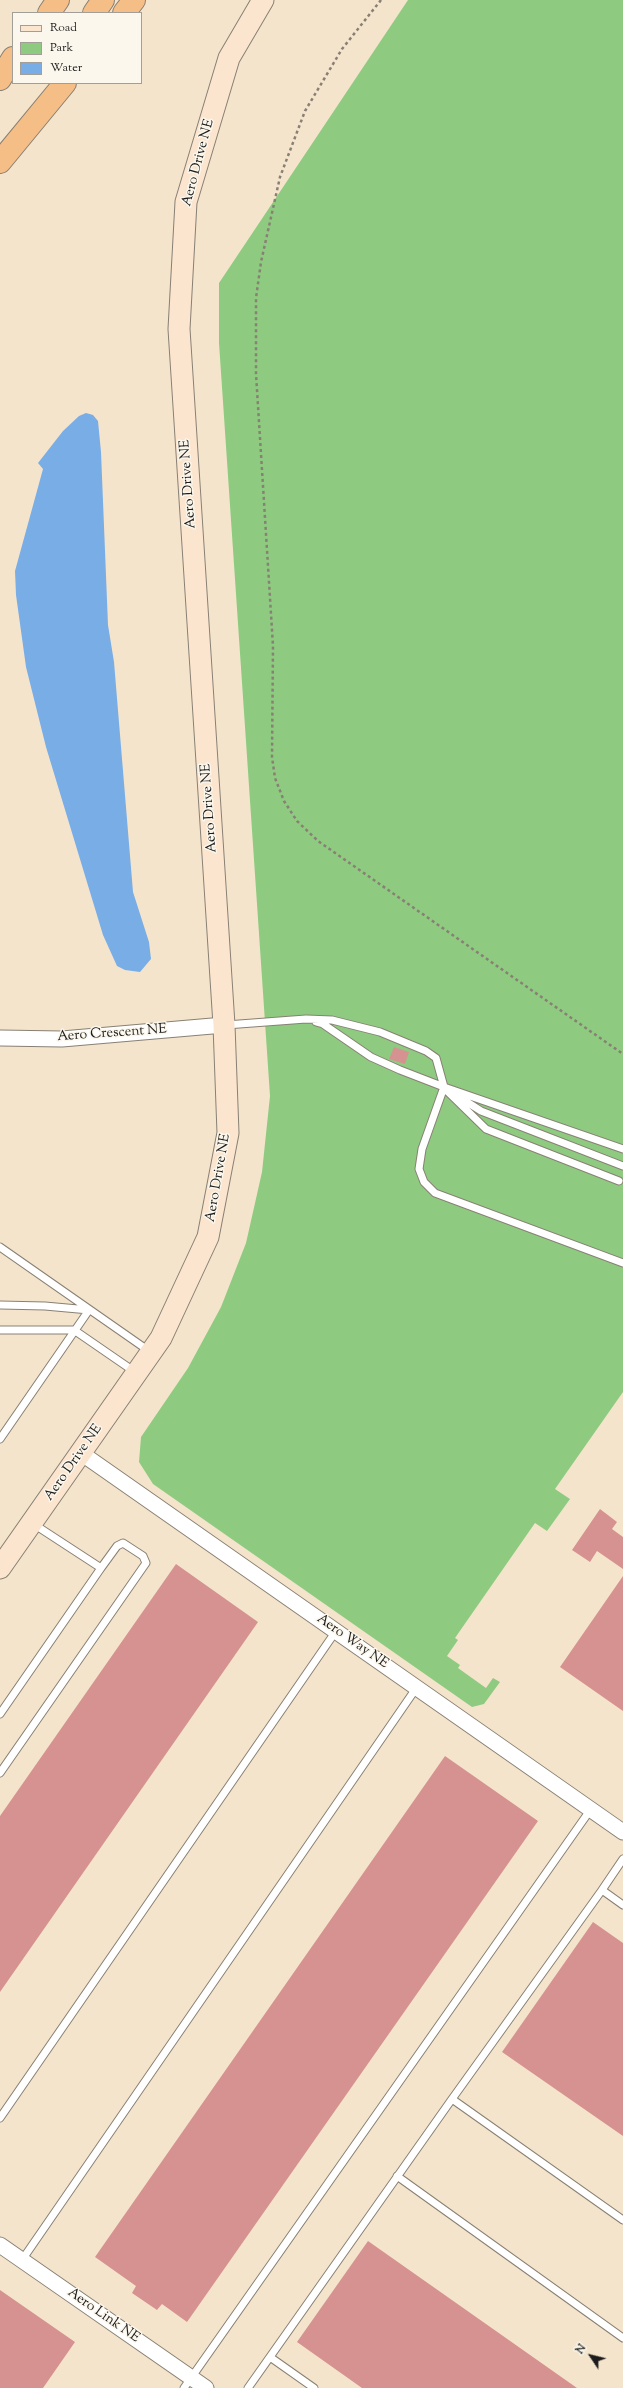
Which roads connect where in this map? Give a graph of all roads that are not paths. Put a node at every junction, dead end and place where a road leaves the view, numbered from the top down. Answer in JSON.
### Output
{"nodes":[{"id":1,"x":48,"y":0,"type":"edge"},
{"id":2,"x":58,"y":0,"type":"edge"},
{"id":3,"x":103,"y":0,"type":"edge"},
{"id":4,"x":134,"y":0,"type":"edge"},
{"id":5,"x":263,"y":0,"type":"edge"},
{"id":6,"x":41,"y":12,"type":"edge"},
{"id":7,"x":50,"y":12,"type":"edge"},
{"id":8,"x":95,"y":12,"type":"edge"},
{"id":9,"x":125,"y":12,"type":"edge"},
{"id":10,"x":12,"y":60,"type":"edge"},
{"id":11,"x":12,"y":68,"type":"edge"},
{"id":12,"x":0,"y":79,"type":"edge"},
{"id":13,"x":45,"y":84,"type":"edge"},
{"id":14,"x":64,"y":84,"type":"edge"},
{"id":15,"x":0,"y":86,"type":"edge"},
{"id":16,"x":0,"y":149,"type":"edge"},
{"id":17,"x":0,"y":162,"type":"edge"},
{"id":18,"x":306,"y":1019,"type":"junction"},
{"id":19,"x":224,"y":1025,"type":"junction"},
{"id":20,"x":0,"y":1038,"type":"edge"},
{"id":21,"x":444,"y":1088,"type":"junction"},
{"id":22,"x":623,"y":1149,"type":"edge"},
{"id":23,"x":623,"y":1166,"type":"edge"},
{"id":24,"x":619,"y":1181,"type":"dead end"},
{"id":25,"x":2,"y":1248,"type":"edge"},
{"id":26,"x":0,"y":1256,"type":"edge"},
{"id":27,"x":623,"y":1263,"type":"edge"},
{"id":28,"x":0,"y":1305,"type":"edge"},
{"id":29,"x":89,"y":1310,"type":"junction"},
{"id":30,"x":0,"y":1330,"type":"edge"},
{"id":31,"x":74,"y":1330,"type":"junction"},
{"id":32,"x":151,"y":1352,"type":"junction"},
{"id":33,"x":137,"y":1373,"type":"junction"},
{"id":34,"x":0,"y":1438,"type":"edge"},
{"id":35,"x":81,"y":1453,"type":"junction"},
{"id":36,"x":32,"y":1523,"type":"junction"},
{"id":37,"x":0,"y":1568,"type":"edge"},
{"id":38,"x":101,"y":1568,"type":"junction"},
{"id":39,"x":336,"y":1631,"type":"junction"},
{"id":40,"x":417,"y":1688,"type":"junction"},
{"id":41,"x":0,"y":1714,"type":"edge"},
{"id":42,"x":0,"y":1773,"type":"edge"},
{"id":43,"x":590,"y":1809,"type":"junction"},
{"id":44,"x":623,"y":1832,"type":"edge"},
{"id":45,"x":623,"y":1859,"type":"edge"},
{"id":46,"x":602,"y":1890,"type":"junction"},
{"id":47,"x":623,"y":1905,"type":"edge"},
{"id":48,"x":452,"y":2099,"type":"junction"},
{"id":49,"x":0,"y":2118,"type":"edge"},
{"id":50,"x":397,"y":2176,"type":"junction"},
{"id":51,"x":623,"y":2220,"type":"edge"},
{"id":52,"x":0,"y":2245,"type":"edge"},
{"id":53,"x":22,"y":2260,"type":"junction"},
{"id":54,"x":623,"y":2338,"type":"edge"},
{"id":55,"x":270,"y":2357,"type":"junction"},
{"id":56,"x":188,"y":2383,"type":"edge"},
{"id":57,"x":206,"y":2388,"type":"edge"},
{"id":58,"x":248,"y":2388,"type":"edge"},
{"id":59,"x":314,"y":2388,"type":"edge"}],
"edges":[{"from":1,"to":6,"type":"highway"},
{"from":2,"to":7,"type":"highway"},
{"from":3,"to":8,"type":"highway"},
{"from":4,"to":9,"type":"highway"},
{"from":5,"to":19,"type":"street","name":"Aero Drive NE"},
{"from":10,"to":12,"type":"highway"},
{"from":11,"to":15,"type":"highway"},
{"from":13,"to":16,"type":"highway"},
{"from":14,"to":17,"type":"highway"},
{"from":18,"to":19,"type":"lane"},
{"from":18,"to":21,"type":"lane"},
{"from":18,"to":21,"type":"lane"},
{"from":19,"to":20,"type":"street","name":"Aero Crescent NE"},
{"from":19,"to":32,"type":"street","name":"Aero Drive NE"},
{"from":21,"to":22,"type":"lane"},
{"from":21,"to":23,"type":"lane"},
{"from":21,"to":24,"type":"lane"},
{"from":21,"to":27,"type":"lane"},
{"from":25,"to":26,"type":"lane"},
{"from":25,"to":29,"type":"lane"},
{"from":28,"to":29,"type":"lane"},
{"from":29,"to":31,"type":"lane"},
{"from":29,"to":32,"type":"lane"},
{"from":30,"to":31,"type":"lane"},
{"from":31,"to":33,"type":"lane"},
{"from":31,"to":34,"type":"lane"},
{"from":32,"to":33,"type":"street","name":"Aero Drive NE"},
{"from":33,"to":35,"type":"street","name":"Aero Drive NE"},
{"from":35,"to":36,"type":"street","name":"Aero Drive NE"},
{"from":35,"to":39,"type":"street","name":"Aero Way NE"},
{"from":36,"to":37,"type":"street","name":"Aero Drive NE"},
{"from":36,"to":38,"type":"lane"},
{"from":38,"to":41,"type":"lane"},
{"from":38,"to":42,"type":"lane"},
{"from":39,"to":40,"type":"street","name":"Aero Way NE"},
{"from":39,"to":49,"type":"lane"},
{"from":40,"to":43,"type":"street","name":"Aero Way NE"},
{"from":40,"to":53,"type":"lane"},
{"from":43,"to":44,"type":"street","name":"Aero Way NE"},
{"from":43,"to":56,"type":"lane"},
{"from":45,"to":46,"type":"lane"},
{"from":46,"to":47,"type":"lane"},
{"from":46,"to":48,"type":"lane"},
{"from":48,"to":50,"type":"lane"},
{"from":48,"to":51,"type":"lane"},
{"from":50,"to":54,"type":"lane"},
{"from":50,"to":55,"type":"lane"},
{"from":52,"to":53,"type":"street","name":"Aero Link NE"},
{"from":53,"to":56,"type":"street","name":"Aero Link NE"},
{"from":55,"to":58,"type":"lane"},
{"from":55,"to":59,"type":"lane"},
{"from":56,"to":57,"type":"street","name":"Aero Link NE"}]}
